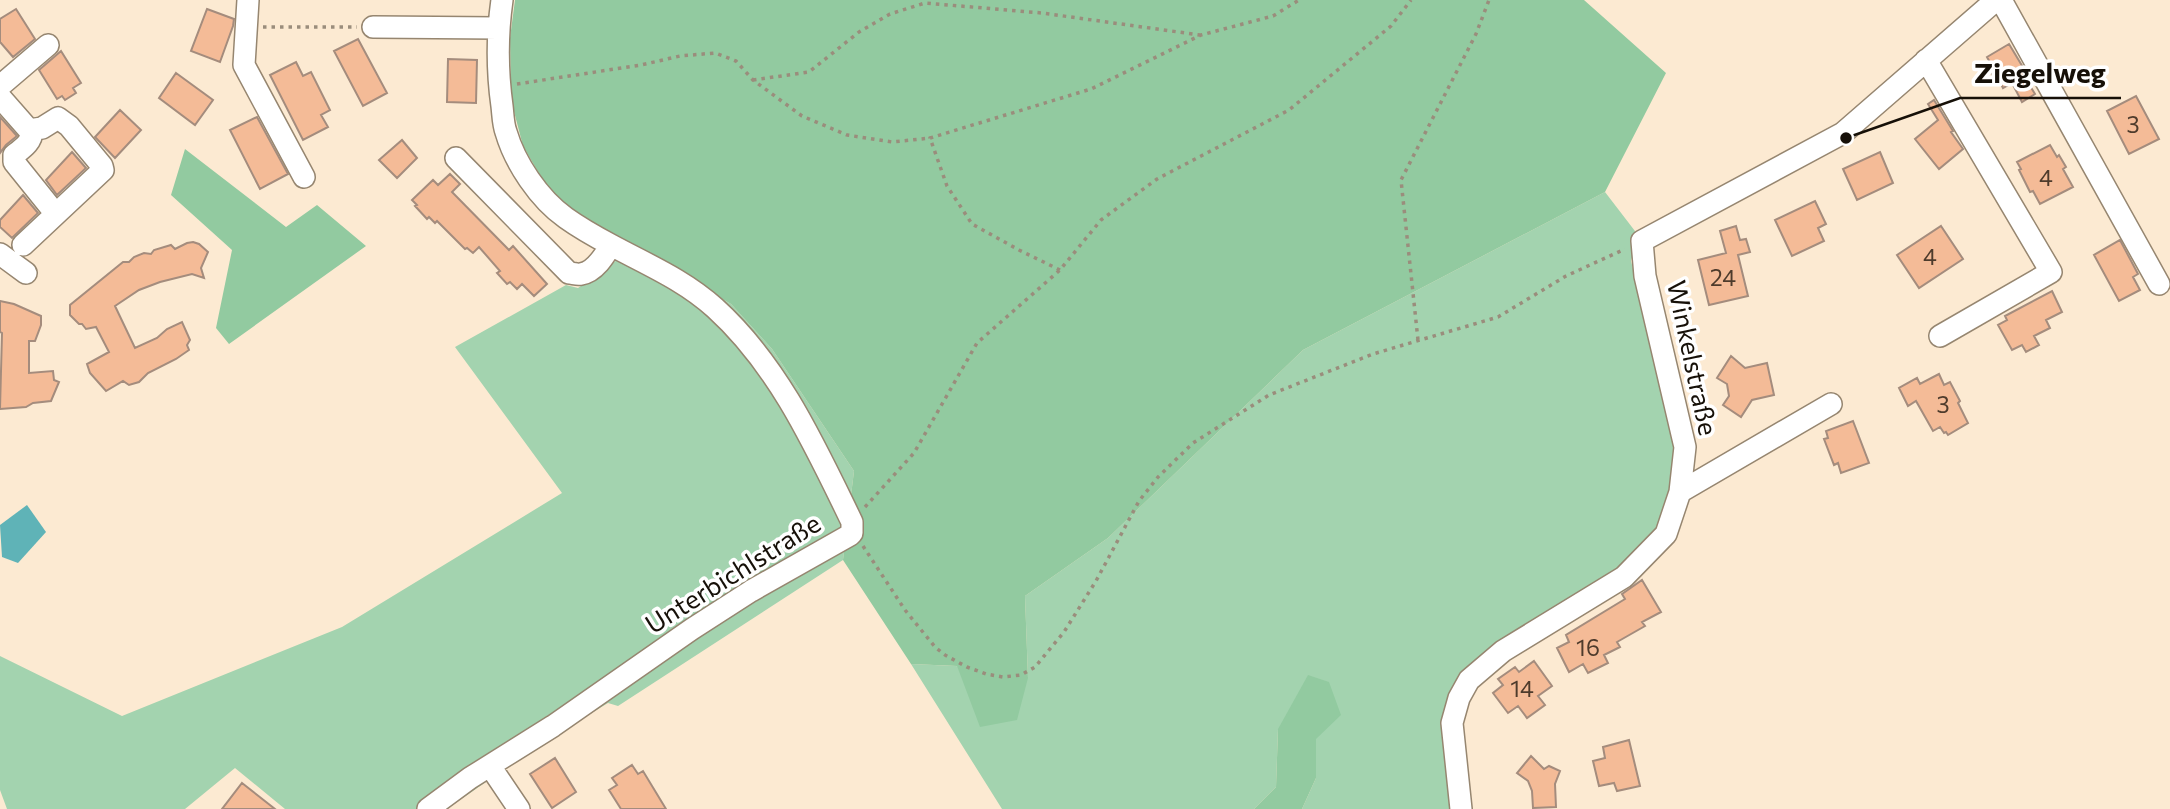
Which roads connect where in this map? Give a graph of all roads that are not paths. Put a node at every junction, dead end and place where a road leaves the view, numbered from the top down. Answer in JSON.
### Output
{"nodes":[{"id":1,"x":248,"y":0,"type":"edge"},
{"id":2,"x":502,"y":0,"type":"edge"},
{"id":3,"x":1998,"y":0,"type":"edge"},
{"id":4,"x":373,"y":27,"type":"road end"},
{"id":5,"x":498,"y":29,"type":"junction"},
{"id":6,"x":48,"y":45,"type":"dead end"},
{"id":7,"x":1926,"y":60,"type":"junction"},
{"id":8,"x":0,"y":86,"type":"edge"},
{"id":9,"x":0,"y":97,"type":"edge"},
{"id":10,"x":32,"y":131,"type":"junction"},
{"id":11,"x":456,"y":158,"type":"dead end"},
{"id":12,"x":304,"y":177,"type":"dead end"},
{"id":13,"x":55,"y":213,"type":"junction"},
{"id":14,"x":23,"y":245,"type":"dead end"},
{"id":15,"x":611,"y":245,"type":"junction"},
{"id":16,"x":0,"y":254,"type":"edge"},
{"id":17,"x":26,"y":273,"type":"dead end"},
{"id":18,"x":2160,"y":284,"type":"dead end"},
{"id":19,"x":1940,"y":336,"type":"dead end"},
{"id":20,"x":1831,"y":404,"type":"dead end"},
{"id":21,"x":1680,"y":492,"type":"junction"},
{"id":22,"x":490,"y":766,"type":"junction"},
{"id":23,"x":428,"y":809,"type":"edge"},
{"id":24,"x":519,"y":809,"type":"edge"},
{"id":25,"x":1461,"y":809,"type":"edge"}],
"edges":[{"from":1,"to":12,"type":"street"},
{"from":2,"to":5,"type":"street","name":"Unterbichlstraße"},
{"from":3,"to":7,"type":"street"},
{"from":3,"to":18,"type":"street"},
{"from":4,"to":5,"type":"street"},
{"from":5,"to":15,"type":"street","name":"Unterbichlstraße"},
{"from":6,"to":8,"type":"street"},
{"from":7,"to":19,"type":"street"},
{"from":7,"to":21,"type":"street","name":"Winkelstraße"},
{"from":9,"to":10,"type":"street"},
{"from":10,"to":13,"type":"street"},
{"from":10,"to":13,"type":"street"},
{"from":11,"to":15,"type":"street"},
{"from":13,"to":14,"type":"street"},
{"from":15,"to":22,"type":"street","name":"Unterbichlstraße"},
{"from":16,"to":17,"type":"street"},
{"from":20,"to":21,"type":"street"},
{"from":21,"to":25,"type":"street","name":"Winkelstraße"},
{"from":22,"to":23,"type":"street","name":"Unterbichlstraße"},
{"from":22,"to":24,"type":"street"}]}
